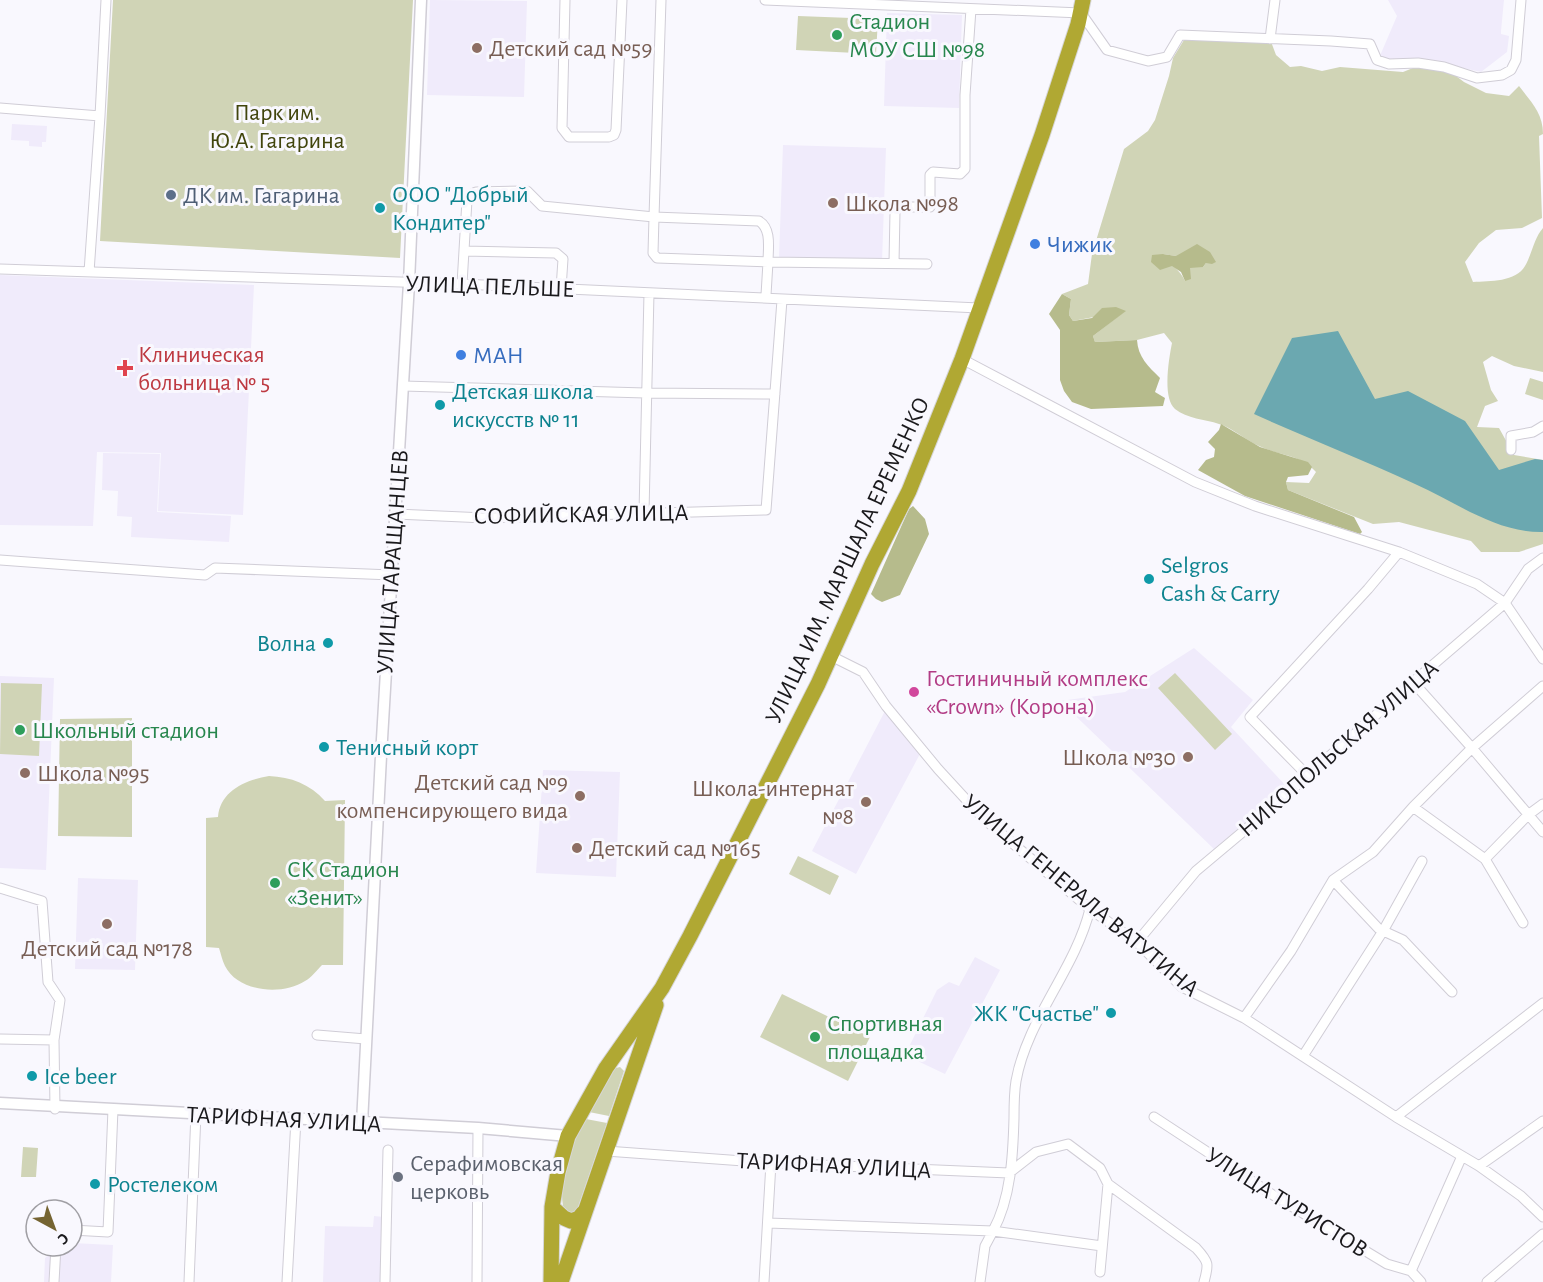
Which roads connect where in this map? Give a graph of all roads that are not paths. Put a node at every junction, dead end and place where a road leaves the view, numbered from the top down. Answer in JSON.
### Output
{"nodes":[{"id":1,"x":106,"y":0,"type":"edge"},
{"id":2,"x":421,"y":0,"type":"edge"},
{"id":3,"x":565,"y":0,"type":"edge"},
{"id":4,"x":622,"y":0,"type":"edge"},
{"id":5,"x":661,"y":0,"type":"edge"},
{"id":6,"x":765,"y":0,"type":"edge"},
{"id":7,"x":1275,"y":0,"type":"edge"},
{"id":8,"x":1521,"y":0,"type":"edge"},
{"id":9,"x":1082,"y":7,"type":"edge"},
{"id":10,"x":971,"y":9,"type":"junction"},
{"id":11,"x":1270,"y":39,"type":"junction"},
{"id":12,"x":0,"y":108,"type":"edge"},
{"id":13,"x":100,"y":116,"type":"junction"},
{"id":14,"x":654,"y":217,"type":"junction"},
{"id":15,"x":464,"y":250,"type":"junction"},
{"id":16,"x":768,"y":262,"type":"junction"},
{"id":17,"x":894,"y":263,"type":"junction"},
{"id":18,"x":927,"y":264,"type":"dead end"},
{"id":19,"x":0,"y":269,"type":"edge"},
{"id":20,"x":89,"y":272,"type":"junction"},
{"id":21,"x":409,"y":283,"type":"junction"},
{"id":22,"x":462,"y":284,"type":"junction"},
{"id":23,"x":561,"y":289,"type":"junction"},
{"id":24,"x":649,"y":293,"type":"junction"},
{"id":25,"x":768,"y":298,"type":"junction"},
{"id":26,"x":782,"y":300,"type":"junction"},
{"id":27,"x":979,"y":308,"type":"junction"},
{"id":28,"x":962,"y":358,"type":"junction"},
{"id":29,"x":403,"y":386,"type":"junction"},
{"id":30,"x":645,"y":393,"type":"junction"},
{"id":31,"x":775,"y":394,"type":"junction"},
{"id":32,"x":1543,"y":426,"type":"edge"},
{"id":33,"x":1511,"y":450,"type":"dead end"},
{"id":34,"x":644,"y":513,"type":"junction"},
{"id":35,"x":396,"y":514,"type":"junction"},
{"id":36,"x":1399,"y":552,"type":"junction"},
{"id":37,"x":1543,"y":558,"type":"edge"},
{"id":38,"x":0,"y":560,"type":"edge"},
{"id":39,"x":392,"y":575,"type":"junction"},
{"id":40,"x":1504,"y":603,"type":"junction"},
{"id":41,"x":831,"y":656,"type":"junction"},
{"id":42,"x":1543,"y":658,"type":"edge"},
{"id":43,"x":1413,"y":682,"type":"junction"},
{"id":44,"x":1543,"y":686,"type":"edge"},
{"id":45,"x":1472,"y":748,"type":"junction"},
{"id":46,"x":1308,"y":776,"type":"junction"},
{"id":47,"x":1543,"y":804,"type":"edge"},
{"id":48,"x":1413,"y":807,"type":"junction"},
{"id":49,"x":1528,"y":815,"type":"junction"},
{"id":50,"x":1543,"y":832,"type":"edge"},
{"id":51,"x":1485,"y":859,"type":"junction"},
{"id":52,"x":1422,"y":861,"type":"dead end"},
{"id":53,"x":1333,"y":880,"type":"junction"},
{"id":54,"x":0,"y":888,"type":"edge"},
{"id":55,"x":1090,"y":909,"type":"junction"},
{"id":56,"x":1522,"y":922,"type":"dead end"},
{"id":57,"x":1383,"y":931,"type":"junction"},
{"id":58,"x":1137,"y":942,"type":"junction"},
{"id":59,"x":662,"y":988,"type":"junction"},
{"id":60,"x":1452,"y":992,"type":"dead end"},
{"id":61,"x":1543,"y":1003,"type":"edge"},
{"id":62,"x":1244,"y":1018,"type":"junction"},
{"id":63,"x":317,"y":1035,"type":"dead end"},
{"id":64,"x":0,"y":1039,"type":"edge"},
{"id":65,"x":366,"y":1039,"type":"junction"},
{"id":66,"x":54,"y":1040,"type":"junction"},
{"id":67,"x":1303,"y":1056,"type":"junction"},
{"id":68,"x":606,"y":1068,"type":"junction"},
{"id":69,"x":632,"y":1079,"type":"junction"},
{"id":70,"x":0,"y":1103,"type":"edge"},
{"id":71,"x":55,"y":1108,"type":"junction"},
{"id":72,"x":113,"y":1109,"type":"junction"},
{"id":73,"x":196,"y":1113,"type":"junction"},
{"id":74,"x":1154,"y":1117,"type":"dead end"},
{"id":75,"x":1396,"y":1117,"type":"junction"},
{"id":76,"x":296,"y":1119,"type":"junction"},
{"id":77,"x":1543,"y":1120,"type":"edge"},
{"id":78,"x":362,"y":1123,"type":"junction"},
{"id":79,"x":478,"y":1128,"type":"junction"},
{"id":80,"x":568,"y":1136,"type":"junction"},
{"id":81,"x":388,"y":1150,"type":"dead end"},
{"id":82,"x":606,"y":1151,"type":"junction"},
{"id":83,"x":1462,"y":1156,"type":"junction"},
{"id":84,"x":771,"y":1163,"type":"junction"},
{"id":85,"x":1479,"y":1166,"type":"junction"},
{"id":86,"x":1009,"y":1173,"type":"junction"},
{"id":87,"x":1108,"y":1184,"type":"junction"},
{"id":88,"x":552,"y":1207,"type":"junction"},
{"id":89,"x":583,"y":1213,"type":"junction"},
{"id":90,"x":1543,"y":1218,"type":"edge"},
{"id":91,"x":768,"y":1223,"type":"junction"},
{"id":92,"x":84,"y":1231,"type":"edge"},
{"id":93,"x":993,"y":1231,"type":"junction"},
{"id":94,"x":1543,"y":1234,"type":"edge"},
{"id":95,"x":1102,"y":1246,"type":"junction"},
{"id":96,"x":55,"y":1258,"type":"edge"},
{"id":97,"x":1100,"y":1272,"type":"dead end"},
{"id":98,"x":1411,"y":1272,"type":"junction"},
{"id":99,"x":1418,"y":1281,"type":"edge"},
{"id":100,"x":54,"y":1282,"type":"edge"},
{"id":101,"x":189,"y":1282,"type":"edge"},
{"id":102,"x":286,"y":1282,"type":"edge"},
{"id":103,"x":385,"y":1282,"type":"edge"},
{"id":104,"x":477,"y":1282,"type":"edge"},
{"id":105,"x":551,"y":1282,"type":"edge"},
{"id":106,"x":561,"y":1282,"type":"edge"},
{"id":107,"x":764,"y":1282,"type":"edge"},
{"id":108,"x":980,"y":1282,"type":"edge"},
{"id":109,"x":1204,"y":1282,"type":"edge"},
{"id":110,"x":1487,"y":1282,"type":"edge"}],
"edges":[{"from":1,"to":13,"type":"street"},
{"from":2,"to":21,"type":"street","name":"УЛИЦА ТАРАЩАНЦЕВ"},
{"from":3,"to":4,"type":"street"},
{"from":5,"to":14,"type":"street"},
{"from":6,"to":10,"type":"street"},
{"from":7,"to":11,"type":"street"},
{"from":8,"to":11,"type":"street"},
{"from":9,"to":10,"type":"street"},
{"from":9,"to":11,"type":"street"},
{"from":9,"to":27,"type":"highway","name":"УЛИЦА ИМ. МАРШАЛА ЕРЕМЕНКО"},
{"from":10,"to":17,"type":"street"},
{"from":12,"to":13,"type":"street"},
{"from":13,"to":20,"type":"street"},
{"from":14,"to":15,"type":"street"},
{"from":14,"to":16,"type":"street"},
{"from":14,"to":16,"type":"street"},
{"from":15,"to":22,"type":"street"},
{"from":15,"to":23,"type":"street"},
{"from":16,"to":17,"type":"street"},
{"from":16,"to":25,"type":"street"},
{"from":17,"to":18,"type":"street"},
{"from":19,"to":20,"type":"street","name":"УЛИЦА ПЕЛЬШЕ"},
{"from":20,"to":21,"type":"street","name":"УЛИЦА ПЕЛЬШЕ"},
{"from":21,"to":22,"type":"street","name":"УЛИЦА ПЕЛЬШЕ"},
{"from":21,"to":29,"type":"street","name":"УЛИЦА ТАРАЩАНЦЕВ"},
{"from":22,"to":23,"type":"street","name":"УЛИЦА ПЕЛЬШЕ"},
{"from":23,"to":24,"type":"street","name":"УЛИЦА ПЕЛЬШЕ"},
{"from":24,"to":25,"type":"street","name":"УЛИЦА ПЕЛЬШЕ"},
{"from":24,"to":30,"type":"street"},
{"from":25,"to":26,"type":"street","name":"УЛИЦА ПЕЛЬШЕ"},
{"from":26,"to":27,"type":"street","name":"УЛИЦА ПЕЛЬШЕ"},
{"from":26,"to":31,"type":"street"},
{"from":27,"to":28,"type":"highway","name":"УЛИЦА ИМ. МАРШАЛА ЕРЕМЕНКО"},
{"from":28,"to":36,"type":"street"},
{"from":28,"to":41,"type":"highway","name":"УЛИЦА ИМ. МАРШАЛА ЕРЕМЕНКО"},
{"from":29,"to":30,"type":"street"},
{"from":29,"to":35,"type":"street","name":"УЛИЦА ТАРАЩАНЦЕВ"},
{"from":30,"to":31,"type":"street"},
{"from":30,"to":34,"type":"street"},
{"from":31,"to":34,"type":"street","name":"СОФИЙСКАЯ УЛИЦА"},
{"from":32,"to":33,"type":"street"},
{"from":34,"to":35,"type":"street","name":"СОФИЙСКАЯ УЛИЦА"},
{"from":35,"to":39,"type":"street","name":"УЛИЦА ТАРАЩАНЦЕВ"},
{"from":36,"to":40,"type":"street"},
{"from":36,"to":46,"type":"street"},
{"from":37,"to":40,"type":"street","name":"НИКОПОЛЬСКАЯ УЛИЦА"},
{"from":38,"to":39,"type":"street"},
{"from":39,"to":65,"type":"street","name":"УЛИЦА ТАРАЩАНЦЕВ"},
{"from":40,"to":42,"type":"street"},
{"from":40,"to":43,"type":"street","name":"НИКОПОЛЬСКАЯ УЛИЦА"},
{"from":41,"to":55,"type":"street","name":"УЛИЦА ГЕНЕРАЛА ВАТУТИНА"},
{"from":41,"to":59,"type":"highway","name":"УЛИЦА ИМ. МАРШАЛА ЕРЕМЕНКО"},
{"from":43,"to":45,"type":"street"},
{"from":43,"to":46,"type":"street","name":"НИКОПОЛЬСКАЯ УЛИЦА"},
{"from":44,"to":45,"type":"street"},
{"from":45,"to":48,"type":"street"},
{"from":45,"to":49,"type":"street"},
{"from":46,"to":58,"type":"street","name":"НИКОПОЛЬСКАЯ УЛИЦА"},
{"from":47,"to":49,"type":"street"},
{"from":48,"to":51,"type":"street"},
{"from":48,"to":53,"type":"street"},
{"from":49,"to":50,"type":"street"},
{"from":49,"to":51,"type":"street"},
{"from":51,"to":56,"type":"street"},
{"from":52,"to":57,"type":"street"},
{"from":53,"to":57,"type":"street"},
{"from":53,"to":62,"type":"street"},
{"from":54,"to":66,"type":"street"},
{"from":55,"to":58,"type":"street","name":"УЛИЦА ГЕНЕРАЛА ВАТУТИНА"},
{"from":55,"to":86,"type":"street"},
{"from":57,"to":60,"type":"street"},
{"from":57,"to":67,"type":"street"},
{"from":58,"to":62,"type":"street","name":"УЛИЦА ГЕНЕРАЛА ВАТУТИНА"},
{"from":59,"to":68,"type":"highway"},
{"from":59,"to":69,"type":"highway"},
{"from":61,"to":75,"type":"street"},
{"from":62,"to":67,"type":"street","name":"УЛИЦА ГЕНЕРАЛА ВАТУТИНА"},
{"from":63,"to":65,"type":"street"},
{"from":64,"to":66,"type":"street"},
{"from":65,"to":78,"type":"street","name":"УЛИЦА ТАРАЩАНЦЕВ"},
{"from":66,"to":71,"type":"street"},
{"from":67,"to":75,"type":"street","name":"УЛИЦА ГЕНЕРАЛА ВАТУТИНА"},
{"from":68,"to":69,"type":"highway"},
{"from":68,"to":80,"type":"highway"},
{"from":69,"to":82,"type":"highway"},
{"from":70,"to":71,"type":"street","name":"ТАРИФНАЯ УЛИЦА"},
{"from":71,"to":72,"type":"street","name":"ТАРИФНАЯ УЛИЦА"},
{"from":72,"to":73,"type":"street","name":"ТАРИФНАЯ УЛИЦА"},
{"from":72,"to":92,"type":"street"},
{"from":73,"to":76,"type":"street","name":"ТАРИФНАЯ УЛИЦА"},
{"from":73,"to":101,"type":"street"},
{"from":74,"to":98,"type":"street","name":"УЛИЦА ТУРИСТОВ"},
{"from":75,"to":83,"type":"street","name":"УЛИЦА ГЕНЕРАЛА ВАТУТИНА"},
{"from":76,"to":78,"type":"street","name":"ТАРИФНАЯ УЛИЦА"},
{"from":76,"to":102,"type":"street"},
{"from":77,"to":85,"type":"street"},
{"from":78,"to":79,"type":"street","name":"ТАРИФНАЯ УЛИЦА"},
{"from":79,"to":80,"type":"street","name":"ТАРИФНАЯ УЛИЦА"},
{"from":79,"to":104,"type":"street"},
{"from":80,"to":88,"type":"highway"},
{"from":81,"to":103,"type":"street"},
{"from":82,"to":84,"type":"street","name":"ТАРИФНАЯ УЛИЦА"},
{"from":82,"to":89,"type":"highway"},
{"from":83,"to":85,"type":"street","name":"УЛИЦА ГЕНЕРАЛА ВАТУТИНА"},
{"from":83,"to":98,"type":"street"},
{"from":84,"to":86,"type":"street","name":"ТАРИФНАЯ УЛИЦА"},
{"from":84,"to":91,"type":"street"},
{"from":85,"to":90,"type":"street","name":"УЛИЦА ГЕНЕРАЛА ВАТУТИНА"},
{"from":86,"to":87,"type":"street"},
{"from":86,"to":93,"type":"street"},
{"from":87,"to":95,"type":"street"},
{"from":87,"to":109,"type":"street"},
{"from":88,"to":89,"type":"highway"},
{"from":88,"to":105,"type":"highway"},
{"from":89,"to":106,"type":"highway"},
{"from":91,"to":93,"type":"street"},
{"from":91,"to":107,"type":"street"},
{"from":93,"to":95,"type":"street"},
{"from":93,"to":108,"type":"street"},
{"from":94,"to":110,"type":"street"},
{"from":95,"to":97,"type":"street"},
{"from":96,"to":100,"type":"street"},
{"from":98,"to":99,"type":"street"}]}
